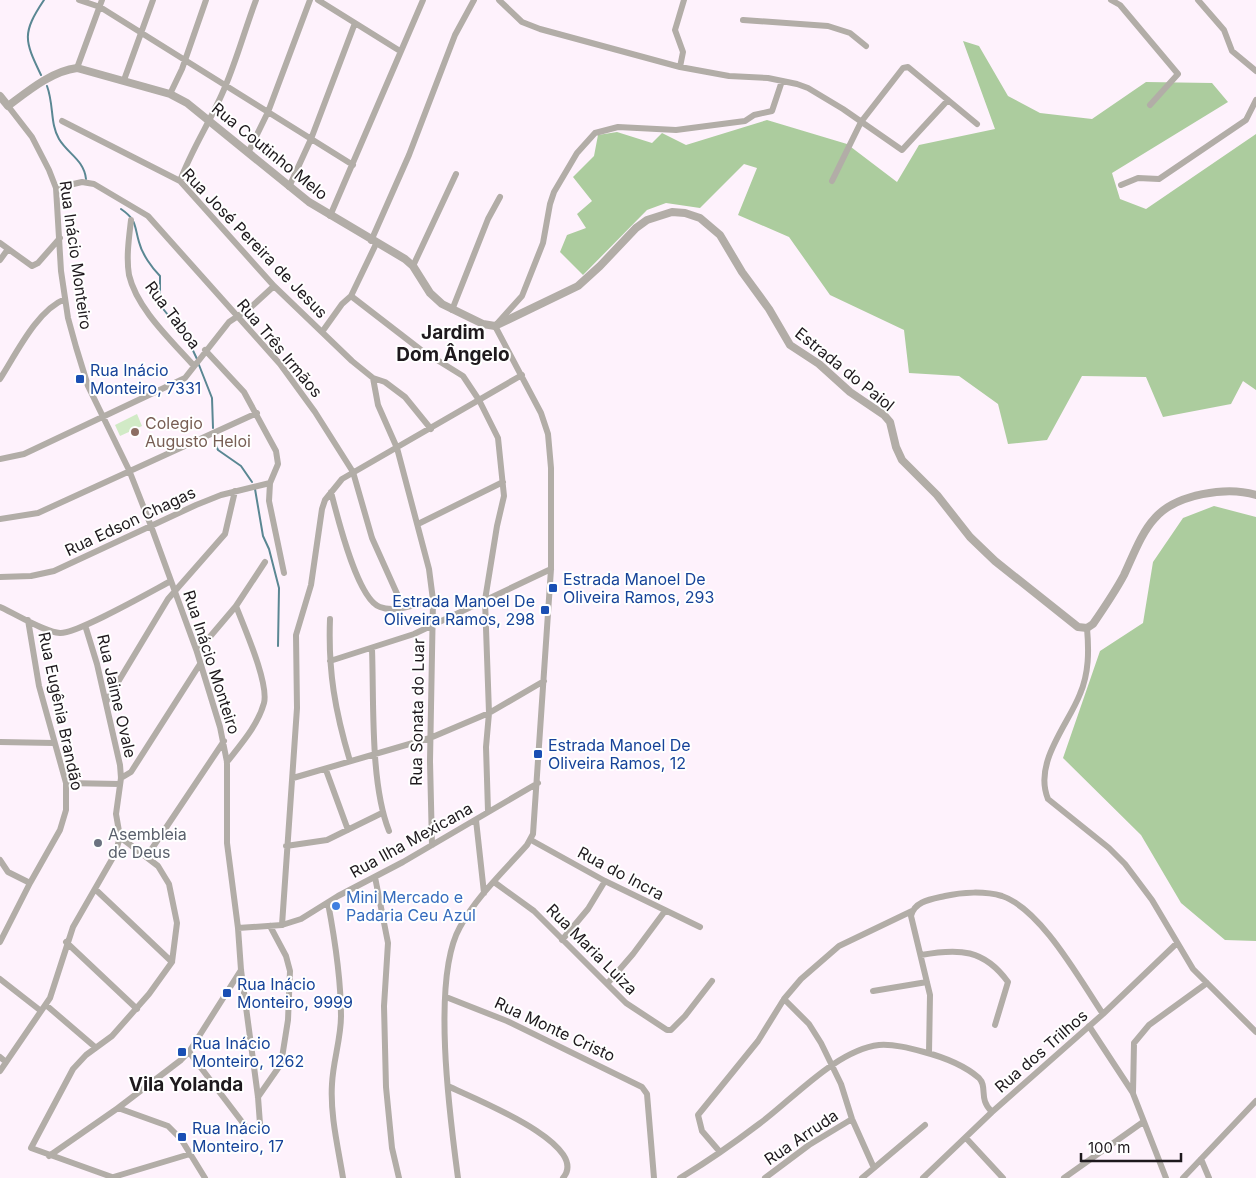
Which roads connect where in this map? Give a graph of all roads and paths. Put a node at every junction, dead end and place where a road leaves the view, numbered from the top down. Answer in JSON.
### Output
{"nodes":[{"id":1,"x":79,"y":0,"type":"edge"},
{"id":2,"x":102,"y":0,"type":"edge"},
{"id":3,"x":153,"y":0,"type":"edge"},
{"id":4,"x":206,"y":0,"type":"edge"},
{"id":5,"x":256,"y":0,"type":"edge"},
{"id":6,"x":310,"y":0,"type":"edge"},
{"id":7,"x":318,"y":0,"type":"edge"},
{"id":8,"x":423,"y":0,"type":"edge"},
{"id":9,"x":474,"y":0,"type":"edge"},
{"id":10,"x":498,"y":0,"type":"edge"},
{"id":11,"x":684,"y":0,"type":"edge"},
{"id":12,"x":1110,"y":0,"type":"edge"},
{"id":13,"x":1198,"y":0,"type":"edge"},
{"id":14,"x":100,"y":7,"type":"junction"},
{"id":15,"x":743,"y":20,"type":"dead end"},
{"id":16,"x":355,"y":24,"type":"junction"},
{"id":17,"x":142,"y":34,"type":"junction"},
{"id":18,"x":866,"y":46,"type":"dead end"},
{"id":19,"x":400,"y":51,"type":"junction"},
{"id":20,"x":185,"y":60,"type":"junction"},
{"id":21,"x":680,"y":67,"type":"junction"},
{"id":22,"x":77,"y":68,"type":"junction"},
{"id":23,"x":1256,"y":71,"type":"edge"},
{"id":24,"x":124,"y":80,"type":"junction"},
{"id":25,"x":782,"y":81,"type":"junction"},
{"id":26,"x":226,"y":85,"type":"junction"},
{"id":27,"x":170,"y":94,"type":"junction"},
{"id":28,"x":0,"y":96,"type":"edge"},
{"id":29,"x":948,"y":100,"type":"junction"},
{"id":30,"x":1256,"y":100,"type":"edge"},
{"id":31,"x":1150,"y":105,"type":"dead end"},
{"id":32,"x":8,"y":106,"type":"junction"},
{"id":33,"x":268,"y":112,"type":"junction"},
{"id":34,"x":62,"y":121,"type":"dead end"},
{"id":35,"x":210,"y":122,"type":"junction"},
{"id":36,"x":861,"y":122,"type":"junction"},
{"id":37,"x":977,"y":124,"type":"dead end"},
{"id":38,"x":311,"y":140,"type":"junction"},
{"id":39,"x":248,"y":153,"type":"junction"},
{"id":40,"x":352,"y":165,"type":"junction"},
{"id":41,"x":456,"y":174,"type":"dead end"},
{"id":42,"x":180,"y":181,"type":"junction"},
{"id":43,"x":832,"y":181,"type":"dead end"},
{"id":44,"x":1121,"y":185,"type":"dead end"},
{"id":45,"x":289,"y":187,"type":"junction"},
{"id":46,"x":56,"y":188,"type":"junction"},
{"id":47,"x":500,"y":197,"type":"dead end"},
{"id":48,"x":330,"y":216,"type":"junction"},
{"id":49,"x":131,"y":220,"type":"dead end"},
{"id":50,"x":60,"y":238,"type":"junction"},
{"id":51,"x":373,"y":242,"type":"junction"},
{"id":52,"x":0,"y":243,"type":"edge"},
{"id":53,"x":8,"y":249,"type":"junction"},
{"id":54,"x":0,"y":260,"type":"edge"},
{"id":55,"x":413,"y":266,"type":"junction"},
{"id":56,"x":274,"y":286,"type":"junction"},
{"id":57,"x":351,"y":296,"type":"junction"},
{"id":58,"x":65,"y":299,"type":"junction"},
{"id":59,"x":452,"y":310,"type":"junction"},
{"id":60,"x":238,"y":317,"type":"junction"},
{"id":61,"x":495,"y":326,"type":"junction"},
{"id":62,"x":322,"y":332,"type":"junction"},
{"id":63,"x":205,"y":351,"type":"junction"},
{"id":64,"x":195,"y":365,"type":"junction"},
{"id":65,"x":522,"y":375,"type":"junction"},
{"id":66,"x":373,"y":378,"type":"junction"},
{"id":67,"x":0,"y":379,"type":"edge"},
{"id":68,"x":479,"y":400,"type":"junction"},
{"id":69,"x":257,"y":413,"type":"junction"},
{"id":70,"x":102,"y":416,"type":"junction"},
{"id":71,"x":431,"y":429,"type":"junction"},
{"id":72,"x":397,"y":448,"type":"junction"},
{"id":73,"x":0,"y":460,"type":"edge"},
{"id":74,"x":129,"y":470,"type":"junction"},
{"id":75,"x":354,"y":472,"type":"junction"},
{"id":76,"x":503,"y":482,"type":"junction"},
{"id":77,"x":270,"y":483,"type":"junction"},
{"id":78,"x":235,"y":491,"type":"junction"},
{"id":79,"x":331,"y":492,"type":"junction"},
{"id":80,"x":1256,"y":495,"type":"edge"},
{"id":81,"x":0,"y":519,"type":"edge"},
{"id":82,"x":418,"y":524,"type":"junction"},
{"id":83,"x":151,"y":526,"type":"junction"},
{"id":84,"x":265,"y":562,"type":"dead end"},
{"id":85,"x":551,"y":569,"type":"junction"},
{"id":86,"x":284,"y":574,"type":"dead end"},
{"id":87,"x":0,"y":577,"type":"edge"},
{"id":88,"x":171,"y":581,"type":"junction"},
{"id":89,"x":175,"y":590,"type":"junction"},
{"id":90,"x":433,"y":600,"type":"junction"},
{"id":91,"x":486,"y":600,"type":"junction"},
{"id":92,"x":236,"y":606,"type":"junction"},
{"id":93,"x":0,"y":607,"type":"edge"},
{"id":94,"x":403,"y":607,"type":"junction"},
{"id":95,"x":330,"y":619,"type":"dead end"},
{"id":96,"x":28,"y":620,"type":"junction"},
{"id":97,"x":85,"y":625,"type":"junction"},
{"id":98,"x":433,"y":625,"type":"junction"},
{"id":99,"x":1090,"y":626,"type":"junction"},
{"id":100,"x":372,"y":649,"type":"junction"},
{"id":101,"x":197,"y":652,"type":"junction"},
{"id":102,"x":330,"y":661,"type":"junction"},
{"id":103,"x":200,"y":664,"type":"junction"},
{"id":104,"x":544,"y":681,"type":"junction"},
{"id":105,"x":106,"y":702,"type":"junction"},
{"id":106,"x":489,"y":713,"type":"junction"},
{"id":107,"x":430,"y":738,"type":"junction"},
{"id":108,"x":224,"y":741,"type":"junction"},
{"id":109,"x":0,"y":742,"type":"edge"},
{"id":110,"x":54,"y":743,"type":"junction"},
{"id":111,"x":376,"y":755,"type":"junction"},
{"id":112,"x":350,"y":761,"type":"junction"},
{"id":113,"x":227,"y":762,"type":"junction"},
{"id":114,"x":326,"y":770,"type":"junction"},
{"id":115,"x":293,"y":778,"type":"junction"},
{"id":116,"x":120,"y":781,"type":"junction"},
{"id":117,"x":66,"y":783,"type":"junction"},
{"id":118,"x":538,"y":783,"type":"junction"},
{"id":119,"x":488,"y":811,"type":"junction"},
{"id":120,"x":382,"y":812,"type":"junction"},
{"id":121,"x":476,"y":820,"type":"junction"},
{"id":122,"x":348,"y":830,"type":"junction"},
{"id":123,"x":389,"y":831,"type":"dead end"},
{"id":124,"x":120,"y":837,"type":"junction"},
{"id":125,"x":531,"y":840,"type":"junction"},
{"id":126,"x":432,"y":845,"type":"junction"},
{"id":127,"x":286,"y":846,"type":"junction"},
{"id":128,"x":147,"y":856,"type":"junction"},
{"id":129,"x":0,"y":860,"type":"edge"},
{"id":130,"x":375,"y":877,"type":"junction"},
{"id":131,"x":605,"y":881,"type":"junction"},
{"id":132,"x":494,"y":882,"type":"junction"},
{"id":133,"x":30,"y":883,"type":"junction"},
{"id":134,"x":94,"y":889,"type":"junction"},
{"id":135,"x":484,"y":893,"type":"junction"},
{"id":136,"x":328,"y":902,"type":"junction"},
{"id":137,"x":665,"y":911,"type":"junction"},
{"id":138,"x":912,"y":911,"type":"junction"},
{"id":139,"x":282,"y":925,"type":"junction"},
{"id":140,"x":270,"y":926,"type":"junction"},
{"id":141,"x":700,"y":927,"type":"dead end"},
{"id":142,"x":238,"y":928,"type":"junction"},
{"id":143,"x":562,"y":940,"type":"junction"},
{"id":144,"x":0,"y":942,"type":"edge"},
{"id":145,"x":66,"y":942,"type":"junction"},
{"id":146,"x":1176,"y":944,"type":"junction"},
{"id":147,"x":921,"y":954,"type":"junction"},
{"id":148,"x":172,"y":962,"type":"junction"},
{"id":149,"x":241,"y":970,"type":"junction"},
{"id":150,"x":0,"y":979,"type":"edge"},
{"id":151,"x":712,"y":981,"type":"dead end"},
{"id":152,"x":928,"y":982,"type":"junction"},
{"id":153,"x":1207,"y":983,"type":"junction"},
{"id":154,"x":606,"y":984,"type":"junction"},
{"id":155,"x":873,"y":992,"type":"dead end"},
{"id":156,"x":446,"y":997,"type":"junction"},
{"id":157,"x":784,"y":999,"type":"junction"},
{"id":158,"x":46,"y":1005,"type":"junction"},
{"id":159,"x":137,"y":1009,"type":"junction"},
{"id":160,"x":41,"y":1011,"type":"junction"},
{"id":161,"x":1103,"y":1014,"type":"junction"},
{"id":162,"x":995,"y":1025,"type":"dead end"},
{"id":163,"x":1090,"y":1026,"type":"junction"},
{"id":164,"x":1256,"y":1032,"type":"edge"},
{"id":165,"x":95,"y":1047,"type":"junction"},
{"id":166,"x":188,"y":1052,"type":"junction"},
{"id":167,"x":929,"y":1053,"type":"junction"},
{"id":168,"x":0,"y":1057,"type":"edge"},
{"id":169,"x":6,"y":1062,"type":"junction"},
{"id":170,"x":833,"y":1066,"type":"junction"},
{"id":171,"x":0,"y":1071,"type":"edge"},
{"id":172,"x":448,"y":1086,"type":"junction"},
{"id":173,"x":1131,"y":1090,"type":"junction"},
{"id":174,"x":258,"y":1096,"type":"junction"},
{"id":175,"x":1256,"y":1102,"type":"edge"},
{"id":176,"x":118,"y":1108,"type":"junction"},
{"id":177,"x":992,"y":1112,"type":"junction"},
{"id":178,"x":852,"y":1119,"type":"junction"},
{"id":179,"x":1143,"y":1122,"type":"junction"},
{"id":180,"x":925,"y":1125,"type":"dead end"},
{"id":181,"x":966,"y":1138,"type":"junction"},
{"id":182,"x":720,"y":1152,"type":"junction"},
{"id":183,"x":190,"y":1154,"type":"junction"},
{"id":184,"x":49,"y":1156,"type":"junction"},
{"id":185,"x":1200,"y":1160,"type":"junction"},
{"id":186,"x":874,"y":1168,"type":"junction"},
{"id":187,"x":111,"y":1178,"type":"edge"},
{"id":188,"x":204,"y":1178,"type":"edge"},
{"id":189,"x":343,"y":1178,"type":"edge"},
{"id":190,"x":399,"y":1178,"type":"edge"},
{"id":191,"x":458,"y":1178,"type":"edge"},
{"id":192,"x":563,"y":1178,"type":"edge"},
{"id":193,"x":654,"y":1178,"type":"edge"},
{"id":194,"x":680,"y":1178,"type":"edge"},
{"id":195,"x":765,"y":1178,"type":"edge"},
{"id":196,"x":862,"y":1178,"type":"edge"},
{"id":197,"x":923,"y":1178,"type":"edge"},
{"id":198,"x":1003,"y":1178,"type":"edge"},
{"id":199,"x":1064,"y":1178,"type":"edge"},
{"id":200,"x":1166,"y":1178,"type":"edge"},
{"id":201,"x":1183,"y":1178,"type":"edge"},
{"id":202,"x":1209,"y":1178,"type":"edge"}],
"edges":[{"from":1,"to":14,"type":"street"},
{"from":2,"to":14,"type":"street"},
{"from":3,"to":17,"type":"street"},
{"from":4,"to":20,"type":"street"},
{"from":5,"to":26,"type":"street"},
{"from":6,"to":33,"type":"street"},
{"from":7,"to":16,"type":"street"},
{"from":8,"to":19,"type":"street"},
{"from":9,"to":51,"type":"street"},
{"from":10,"to":21,"type":"street"},
{"from":11,"to":21,"type":"street"},
{"from":12,"to":31,"type":"street"},
{"from":13,"to":23,"type":"street"},
{"from":14,"to":17,"type":"street"},
{"from":14,"to":22,"type":"street"},
{"from":15,"to":18,"type":"street"},
{"from":16,"to":19,"type":"street"},
{"from":16,"to":38,"type":"street"},
{"from":17,"to":20,"type":"street"},
{"from":17,"to":24,"type":"street"},
{"from":19,"to":40,"type":"street"},
{"from":20,"to":26,"type":"street"},
{"from":20,"to":27,"type":"street"},
{"from":21,"to":25,"type":"street"},
{"from":22,"to":24,"type":"street","name":"Rua Coutinho Melo"},
{"from":22,"to":32,"type":"street"},
{"from":24,"to":27,"type":"street","name":"Rua Coutinho Melo"},
{"from":25,"to":36,"type":"street"},
{"from":25,"to":61,"type":"street"},
{"from":26,"to":33,"type":"street"},
{"from":26,"to":35,"type":"street"},
{"from":27,"to":35,"type":"street","name":"Rua Coutinho Melo"},
{"from":28,"to":32,"type":"street","name":"Rua Inácio Monteiro"},
{"from":29,"to":36,"type":"street"},
{"from":29,"to":36,"type":"street"},
{"from":29,"to":37,"type":"street"},
{"from":30,"to":44,"type":"street"},
{"from":32,"to":46,"type":"street","name":"Rua Inácio Monteiro"},
{"from":33,"to":38,"type":"street"},
{"from":33,"to":39,"type":"street"},
{"from":34,"to":42,"type":"street","name":"Rua José Pereira de Jesus"},
{"from":35,"to":39,"type":"street","name":"Rua Coutinho Melo"},
{"from":35,"to":42,"type":"street"},
{"from":36,"to":43,"type":"street"},
{"from":38,"to":40,"type":"street"},
{"from":38,"to":45,"type":"street"},
{"from":39,"to":45,"type":"street","name":"Rua Coutinho Melo"},
{"from":40,"to":48,"type":"street"},
{"from":41,"to":55,"type":"street"},
{"from":42,"to":56,"type":"street","name":"Rua José Pereira de Jesus"},
{"from":45,"to":48,"type":"street","name":"Rua Coutinho Melo"},
{"from":46,"to":50,"type":"street","name":"Rua Inácio Monteiro"},
{"from":46,"to":60,"type":"street","name":"Rua Três Irmãos"},
{"from":47,"to":59,"type":"street"},
{"from":48,"to":51,"type":"street","name":"Rua Coutinho Melo"},
{"from":49,"to":64,"type":"street","name":"Rua Taboa"},
{"from":50,"to":53,"type":"street"},
{"from":50,"to":58,"type":"street","name":"Rua Inácio Monteiro"},
{"from":51,"to":55,"type":"street","name":"Rua Coutinho Melo"},
{"from":51,"to":57,"type":"street"},
{"from":52,"to":53,"type":"street"},
{"from":53,"to":54,"type":"street"},
{"from":55,"to":59,"type":"street","name":"Rua Coutinho Melo"},
{"from":56,"to":60,"type":"street"},
{"from":56,"to":62,"type":"street","name":"Rua José Pereira de Jesus"},
{"from":57,"to":62,"type":"street"},
{"from":57,"to":68,"type":"street"},
{"from":58,"to":67,"type":"street"},
{"from":58,"to":70,"type":"street","name":"Rua Inácio Monteiro"},
{"from":59,"to":61,"type":"street","name":"Rua Coutinho Melo"},
{"from":60,"to":63,"type":"street"},
{"from":60,"to":75,"type":"street","name":"Rua Três Irmãos"},
{"from":61,"to":65,"type":"street"},
{"from":61,"to":99,"type":"street","name":"Estrada do Paiol"},
{"from":62,"to":66,"type":"street","name":"Rua José Pereira de Jesus"},
{"from":63,"to":64,"type":"street"},
{"from":63,"to":69,"type":"street"},
{"from":64,"to":70,"type":"street"},
{"from":65,"to":68,"type":"street"},
{"from":65,"to":85,"type":"street"},
{"from":66,"to":71,"type":"street","name":"Rua José Pereira de Jesus"},
{"from":66,"to":72,"type":"street","name":"Rua Sonata do Luar"},
{"from":68,"to":71,"type":"street"},
{"from":68,"to":76,"type":"street"},
{"from":69,"to":74,"type":"street"},
{"from":69,"to":77,"type":"street"},
{"from":70,"to":73,"type":"street"},
{"from":70,"to":74,"type":"street","name":"Rua Inácio Monteiro"},
{"from":71,"to":72,"type":"street"},
{"from":72,"to":75,"type":"street"},
{"from":72,"to":82,"type":"street","name":"Rua Sonata do Luar"},
{"from":74,"to":81,"type":"street"},
{"from":74,"to":83,"type":"street","name":"Rua Inácio Monteiro"},
{"from":75,"to":79,"type":"street"},
{"from":75,"to":94,"type":"street","name":"Rua Três Irmãos"},
{"from":76,"to":82,"type":"street"},
{"from":76,"to":91,"type":"street"},
{"from":77,"to":78,"type":"street","name":"Rua Edson Chagas"},
{"from":77,"to":86,"type":"street"},
{"from":78,"to":83,"type":"street","name":"Rua Edson Chagas"},
{"from":78,"to":89,"type":"street"},
{"from":79,"to":94,"type":"street"},
{"from":79,"to":115,"type":"street"},
{"from":80,"to":99,"type":"street"},
{"from":82,"to":90,"type":"street","name":"Rua Sonata do Luar"},
{"from":83,"to":87,"type":"street","name":"Rua Edson Chagas"},
{"from":83,"to":88,"type":"street","name":"Rua Inácio Monteiro"},
{"from":84,"to":92,"type":"street"},
{"from":85,"to":91,"type":"street"},
{"from":85,"to":104,"type":"street"},
{"from":88,"to":89,"type":"street","name":"Rua Inácio Monteiro"},
{"from":88,"to":97,"type":"street"},
{"from":89,"to":101,"type":"street","name":"Rua Inácio Monteiro"},
{"from":89,"to":105,"type":"street"},
{"from":90,"to":94,"type":"street"},
{"from":90,"to":98,"type":"street","name":"Rua Sonata do Luar"},
{"from":91,"to":98,"type":"street"},
{"from":91,"to":106,"type":"street"},
{"from":92,"to":101,"type":"street"},
{"from":92,"to":113,"type":"street"},
{"from":93,"to":96,"type":"street"},
{"from":95,"to":102,"type":"street"},
{"from":96,"to":97,"type":"street"},
{"from":96,"to":110,"type":"street","name":"Rua Eugênia Brandão"},
{"from":97,"to":105,"type":"street","name":"Rua Jaime Ovale"},
{"from":98,"to":100,"type":"street"},
{"from":98,"to":107,"type":"street","name":"Rua Sonata do Luar"},
{"from":99,"to":146,"type":"street"},
{"from":100,"to":102,"type":"street"},
{"from":100,"to":111,"type":"street"},
{"from":101,"to":103,"type":"street","name":"Rua Inácio Monteiro"},
{"from":102,"to":112,"type":"street"},
{"from":103,"to":108,"type":"street","name":"Rua Inácio Monteiro"},
{"from":103,"to":116,"type":"street"},
{"from":104,"to":106,"type":"street"},
{"from":104,"to":118,"type":"street"},
{"from":105,"to":116,"type":"street","name":"Rua Jaime Ovale"},
{"from":106,"to":107,"type":"street"},
{"from":106,"to":119,"type":"street"},
{"from":107,"to":111,"type":"street"},
{"from":107,"to":126,"type":"street","name":"Rua Sonata do Luar"},
{"from":108,"to":113,"type":"street","name":"Rua Inácio Monteiro"},
{"from":108,"to":128,"type":"street"},
{"from":109,"to":110,"type":"street"},
{"from":110,"to":117,"type":"street","name":"Rua Eugênia Brandão"},
{"from":111,"to":112,"type":"street"},
{"from":111,"to":120,"type":"street"},
{"from":112,"to":114,"type":"street"},
{"from":113,"to":142,"type":"street","name":"Rua Inácio Monteiro"},
{"from":114,"to":115,"type":"street"},
{"from":114,"to":122,"type":"street"},
{"from":115,"to":127,"type":"street"},
{"from":116,"to":117,"type":"street"},
{"from":116,"to":124,"type":"street","name":"Rua Jaime Ovale"},
{"from":117,"to":133,"type":"street","name":"Rua Eugênia Brandão"},
{"from":118,"to":119,"type":"street","name":"Rua Ilha Mexicana"},
{"from":118,"to":125,"type":"street"},
{"from":119,"to":121,"type":"street","name":"Rua Ilha Mexicana"},
{"from":120,"to":122,"type":"street"},
{"from":120,"to":123,"type":"street"},
{"from":121,"to":126,"type":"street","name":"Rua Ilha Mexicana"},
{"from":121,"to":135,"type":"street"},
{"from":122,"to":127,"type":"street"},
{"from":124,"to":128,"type":"street"},
{"from":124,"to":134,"type":"street","name":"Rua Jaime Ovale"},
{"from":125,"to":131,"type":"street","name":"Rua do Incra"},
{"from":125,"to":132,"type":"street"},
{"from":126,"to":130,"type":"street","name":"Rua Ilha Mexicana"},
{"from":127,"to":139,"type":"street"},
{"from":128,"to":148,"type":"street"},
{"from":129,"to":133,"type":"street"},
{"from":130,"to":136,"type":"street","name":"Rua Ilha Mexicana"},
{"from":130,"to":190,"type":"street"},
{"from":131,"to":137,"type":"street","name":"Rua do Incra"},
{"from":131,"to":143,"type":"street"},
{"from":132,"to":135,"type":"street"},
{"from":132,"to":143,"type":"street","name":"Rua Maria Luiza"},
{"from":133,"to":144,"type":"street","name":"Rua Eugênia Brandão"},
{"from":134,"to":145,"type":"street","name":"Rua Jaime Ovale"},
{"from":134,"to":148,"type":"street"},
{"from":135,"to":156,"type":"street"},
{"from":136,"to":139,"type":"street","name":"Rua Ilha Mexicana"},
{"from":136,"to":189,"type":"street"},
{"from":137,"to":141,"type":"street","name":"Rua do Incra"},
{"from":137,"to":154,"type":"street"},
{"from":138,"to":147,"type":"street"},
{"from":138,"to":157,"type":"street"},
{"from":138,"to":161,"type":"street"},
{"from":139,"to":140,"type":"street","name":"Rua Ilha Mexicana"},
{"from":140,"to":142,"type":"street","name":"Rua Ilha Mexicana"},
{"from":140,"to":174,"type":"street"},
{"from":142,"to":149,"type":"street","name":"Rua Inácio Monteiro"},
{"from":143,"to":154,"type":"street","name":"Rua Maria Luiza"},
{"from":145,"to":158,"type":"street","name":"Rua Jaime Ovale"},
{"from":145,"to":159,"type":"street"},
{"from":146,"to":153,"type":"street"},
{"from":146,"to":161,"type":"street","name":"Rua dos Trilhos"},
{"from":147,"to":152,"type":"street"},
{"from":147,"to":162,"type":"street"},
{"from":148,"to":159,"type":"street"},
{"from":149,"to":166,"type":"street"},
{"from":149,"to":174,"type":"street","name":"Rua Inácio Monteiro"},
{"from":150,"to":160,"type":"street"},
{"from":151,"to":154,"type":"street","name":"Rua Maria Luiza"},
{"from":152,"to":155,"type":"street"},
{"from":152,"to":167,"type":"street"},
{"from":153,"to":164,"type":"street"},
{"from":153,"to":173,"type":"street"},
{"from":156,"to":172,"type":"street"},
{"from":156,"to":193,"type":"street","name":"Rua Monte Cristo"},
{"from":157,"to":170,"type":"street"},
{"from":157,"to":182,"type":"street"},
{"from":158,"to":160,"type":"street","name":"Rua Jaime Ovale"},
{"from":158,"to":165,"type":"street"},
{"from":159,"to":165,"type":"street"},
{"from":160,"to":169,"type":"street","name":"Rua Jaime Ovale"},
{"from":161,"to":163,"type":"street","name":"Rua dos Trilhos"},
{"from":163,"to":173,"type":"street"},
{"from":163,"to":177,"type":"street","name":"Rua dos Trilhos"},
{"from":165,"to":184,"type":"street"},
{"from":166,"to":174,"type":"street","name":"Rua Inácio Monteiro"},
{"from":166,"to":176,"type":"street"},
{"from":167,"to":170,"type":"street"},
{"from":167,"to":177,"type":"street"},
{"from":168,"to":169,"type":"street"},
{"from":169,"to":171,"type":"street","name":"Rua Jaime Ovale"},
{"from":170,"to":178,"type":"street"},
{"from":170,"to":182,"type":"street"},
{"from":172,"to":191,"type":"street"},
{"from":172,"to":192,"type":"street"},
{"from":173,"to":179,"type":"street"},
{"from":175,"to":185,"type":"street"},
{"from":176,"to":183,"type":"street"},
{"from":176,"to":184,"type":"street"},
{"from":177,"to":181,"type":"street","name":"Rua dos Trilhos"},
{"from":178,"to":186,"type":"street"},
{"from":178,"to":195,"type":"street","name":"Rua Arruda"},
{"from":179,"to":199,"type":"street"},
{"from":179,"to":200,"type":"street"},
{"from":180,"to":186,"type":"street"},
{"from":181,"to":197,"type":"street","name":"Rua dos Trilhos"},
{"from":181,"to":198,"type":"street"},
{"from":182,"to":194,"type":"street"},
{"from":183,"to":187,"type":"street"},
{"from":183,"to":188,"type":"street"},
{"from":184,"to":187,"type":"street"},
{"from":185,"to":201,"type":"street"},
{"from":185,"to":202,"type":"street"},
{"from":186,"to":196,"type":"street"}]}
